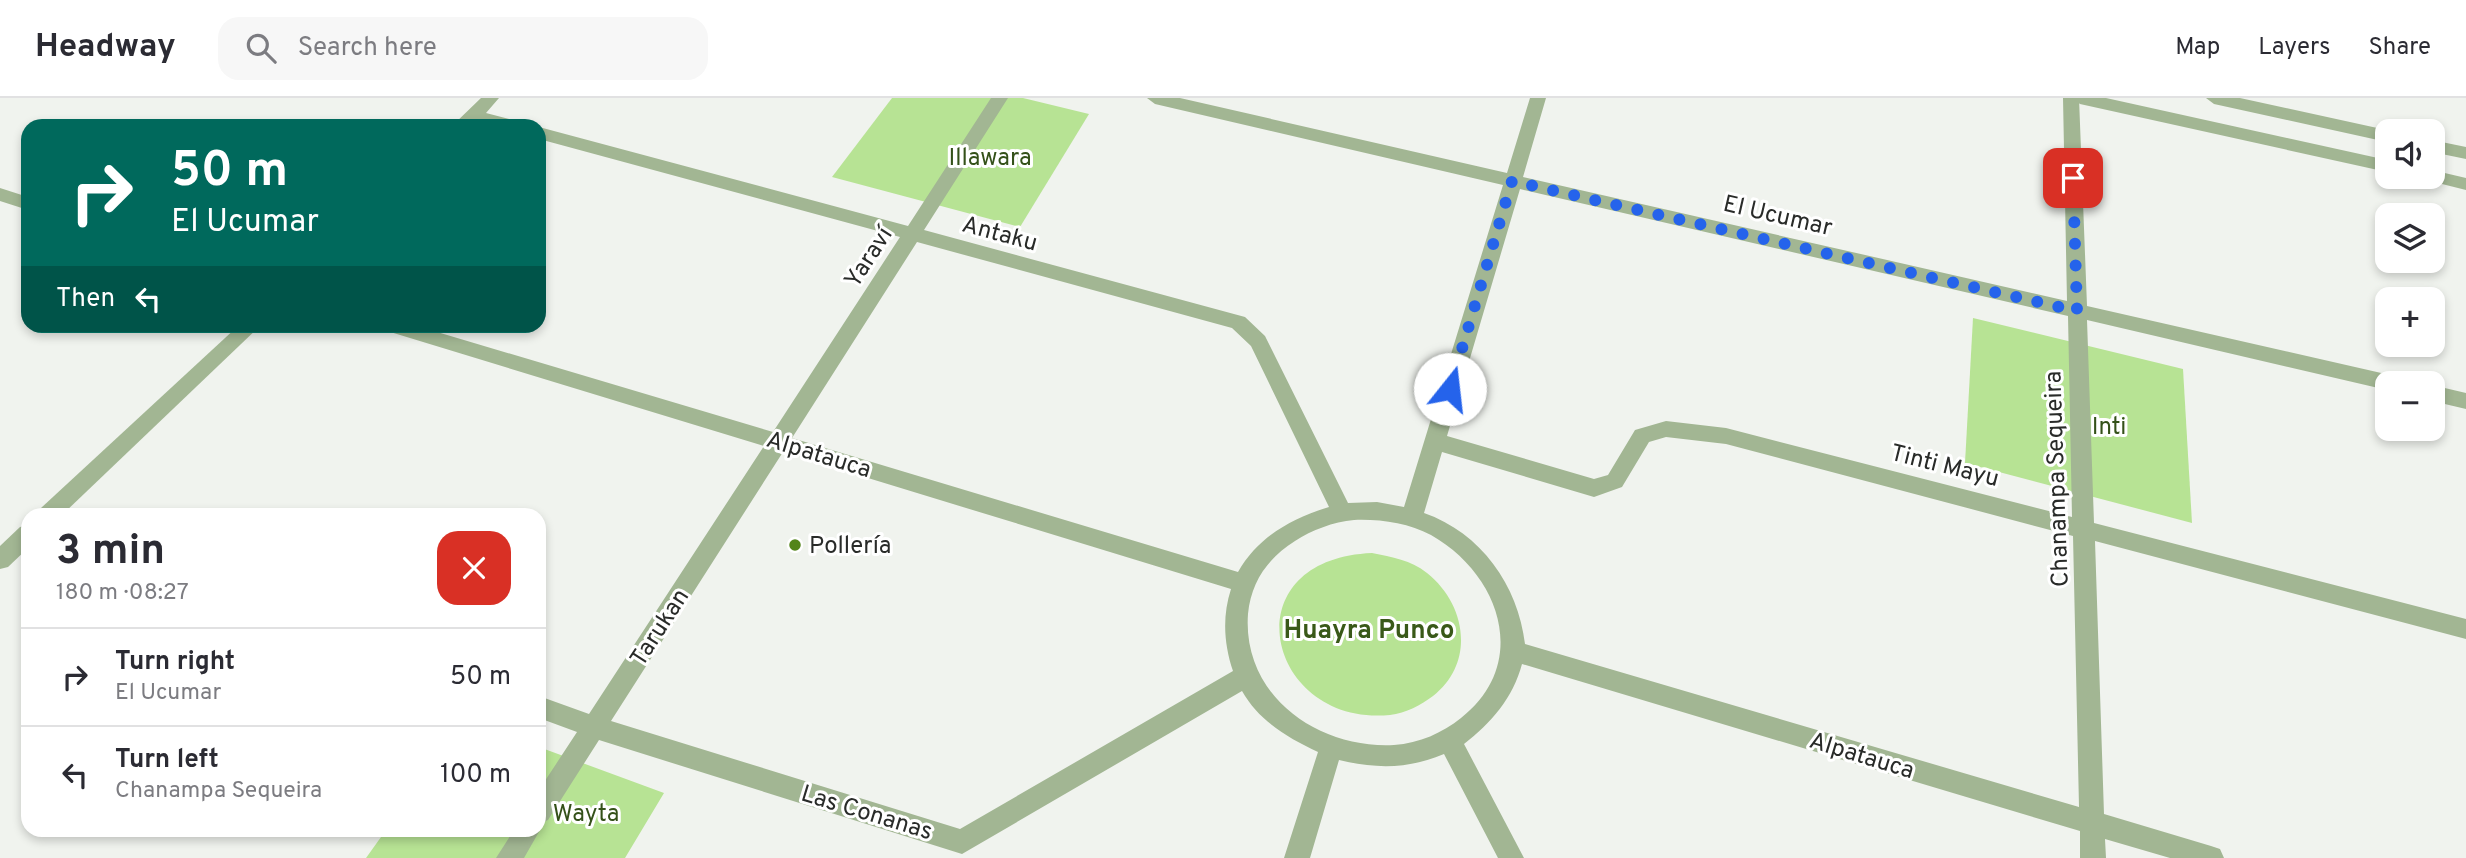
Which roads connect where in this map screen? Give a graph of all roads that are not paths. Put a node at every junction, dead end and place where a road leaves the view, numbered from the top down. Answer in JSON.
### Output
{"nodes":[{"id":1,"x":491,"y":98,"type":"edge"},
{"id":2,"x":1000,"y":98,"type":"edge"},
{"id":3,"x":1155,"y":98,"type":"edge"},
{"id":4,"x":1538,"y":98,"type":"edge"},
{"id":5,"x":2071,"y":98,"type":"edge"},
{"id":6,"x":2080,"y":98,"type":"edge"},
{"id":7,"x":2214,"y":98,"type":"edge"},
{"id":8,"x":468,"y":119,"type":"edge"},
{"id":9,"x":2375,"y":133,"type":"edge"},
{"id":10,"x":546,"y":135,"type":"edge"},
{"id":11,"x":2445,"y":149,"type":"edge"},
{"id":12,"x":2466,"y":153,"type":"edge"},
{"id":13,"x":2375,"y":163,"type":"edge"},
{"id":14,"x":2445,"y":179,"type":"edge"},
{"id":15,"x":1512,"y":181,"type":"junction"},
{"id":16,"x":2466,"y":184,"type":"edge"},
{"id":17,"x":912,"y":235,"type":"junction"},
{"id":18,"x":2077,"y":311,"type":"junction"},
{"id":19,"x":243,"y":333,"type":"edge"},
{"id":20,"x":417,"y":333,"type":"edge"},
{"id":21,"x":2375,"y":380,"type":"edge"},
{"id":22,"x":2445,"y":396,"type":"edge"},
{"id":23,"x":2466,"y":401,"type":"edge"},
{"id":24,"x":1434,"y":441,"type":"junction"},
{"id":25,"x":778,"y":442,"type":"junction"},
{"id":26,"x":55,"y":508,"type":"edge"},
{"id":27,"x":1342,"y":512,"type":"junction"},
{"id":28,"x":1412,"y":517,"type":"junction"},
{"id":29,"x":2084,"y":528,"type":"junction"},
{"id":30,"x":21,"y":541,"type":"edge"},
{"id":31,"x":0,"y":561,"type":"edge"},
{"id":32,"x":1244,"y":583,"type":"junction"},
{"id":33,"x":2466,"y":629,"type":"edge"},
{"id":34,"x":1513,"y":651,"type":"junction"},
{"id":35,"x":1246,"y":676,"type":"junction"},
{"id":36,"x":546,"y":710,"type":"edge"},
{"id":37,"x":594,"y":727,"type":"junction"},
{"id":38,"x":1450,"y":741,"type":"junction"},
{"id":39,"x":1331,"y":748,"type":"junction"},
{"id":40,"x":546,"y":802,"type":"edge"},
{"id":41,"x":2092,"y":823,"type":"junction"},
{"id":42,"x":523,"y":837,"type":"edge"},
{"id":43,"x":509,"y":858,"type":"edge"},
{"id":44,"x":1297,"y":858,"type":"edge"},
{"id":45,"x":1511,"y":858,"type":"edge"},
{"id":46,"x":2093,"y":858,"type":"edge"},
{"id":47,"x":2211,"y":858,"type":"edge"}],
"edges":[{"from":1,"to":8,"type":"street"},
{"from":2,"to":17,"type":"street","name":"Yaraví"},
{"from":3,"to":15,"type":"street","name":"El Ucumar"},
{"from":4,"to":15,"type":"street"},
{"from":5,"to":18,"type":"street","name":"Chanampa Sequeira"},
{"from":6,"to":13,"type":"street"},
{"from":7,"to":9,"type":"street"},
{"from":10,"to":17,"type":"street","name":"Antaku"},
{"from":11,"to":12,"type":"street"},
{"from":14,"to":16,"type":"street"},
{"from":15,"to":18,"type":"street","name":"El Ucumar"},
{"from":15,"to":24,"type":"street"},
{"from":17,"to":25,"type":"street","name":"Yaraví"},
{"from":17,"to":27,"type":"street","name":"Antaku"},
{"from":18,"to":21,"type":"street","name":"El Ucumar"},
{"from":18,"to":29,"type":"street","name":"Chanampa Sequeira"},
{"from":19,"to":26,"type":"street"},
{"from":20,"to":25,"type":"street","name":"Alpatauca"},
{"from":22,"to":23,"type":"street"},
{"from":24,"to":28,"type":"street"},
{"from":24,"to":29,"type":"street","name":"Tinti Mayu"},
{"from":25,"to":32,"type":"street","name":"Alpatauca"},
{"from":25,"to":37,"type":"street","name":"Tarukan"},
{"from":27,"to":28,"type":"street"},
{"from":27,"to":32,"type":"street"},
{"from":28,"to":34,"type":"street"},
{"from":29,"to":33,"type":"street","name":"Tinti Mayu"},
{"from":29,"to":41,"type":"street","name":"Chanampa Sequeira"},
{"from":30,"to":31,"type":"street"},
{"from":32,"to":35,"type":"street"},
{"from":34,"to":38,"type":"street"},
{"from":34,"to":41,"type":"street","name":"Alpatauca"},
{"from":35,"to":37,"type":"street","name":"Las Conanas"},
{"from":35,"to":39,"type":"street"},
{"from":36,"to":37,"type":"street","name":"Las Conanas"},
{"from":37,"to":40,"type":"street","name":"Tarukan"},
{"from":38,"to":39,"type":"street"},
{"from":38,"to":45,"type":"street"},
{"from":39,"to":44,"type":"street"},
{"from":41,"to":46,"type":"street","name":"Chanampa Sequeira"},
{"from":41,"to":47,"type":"street","name":"Alpatauca"},
{"from":42,"to":43,"type":"street"}]}
